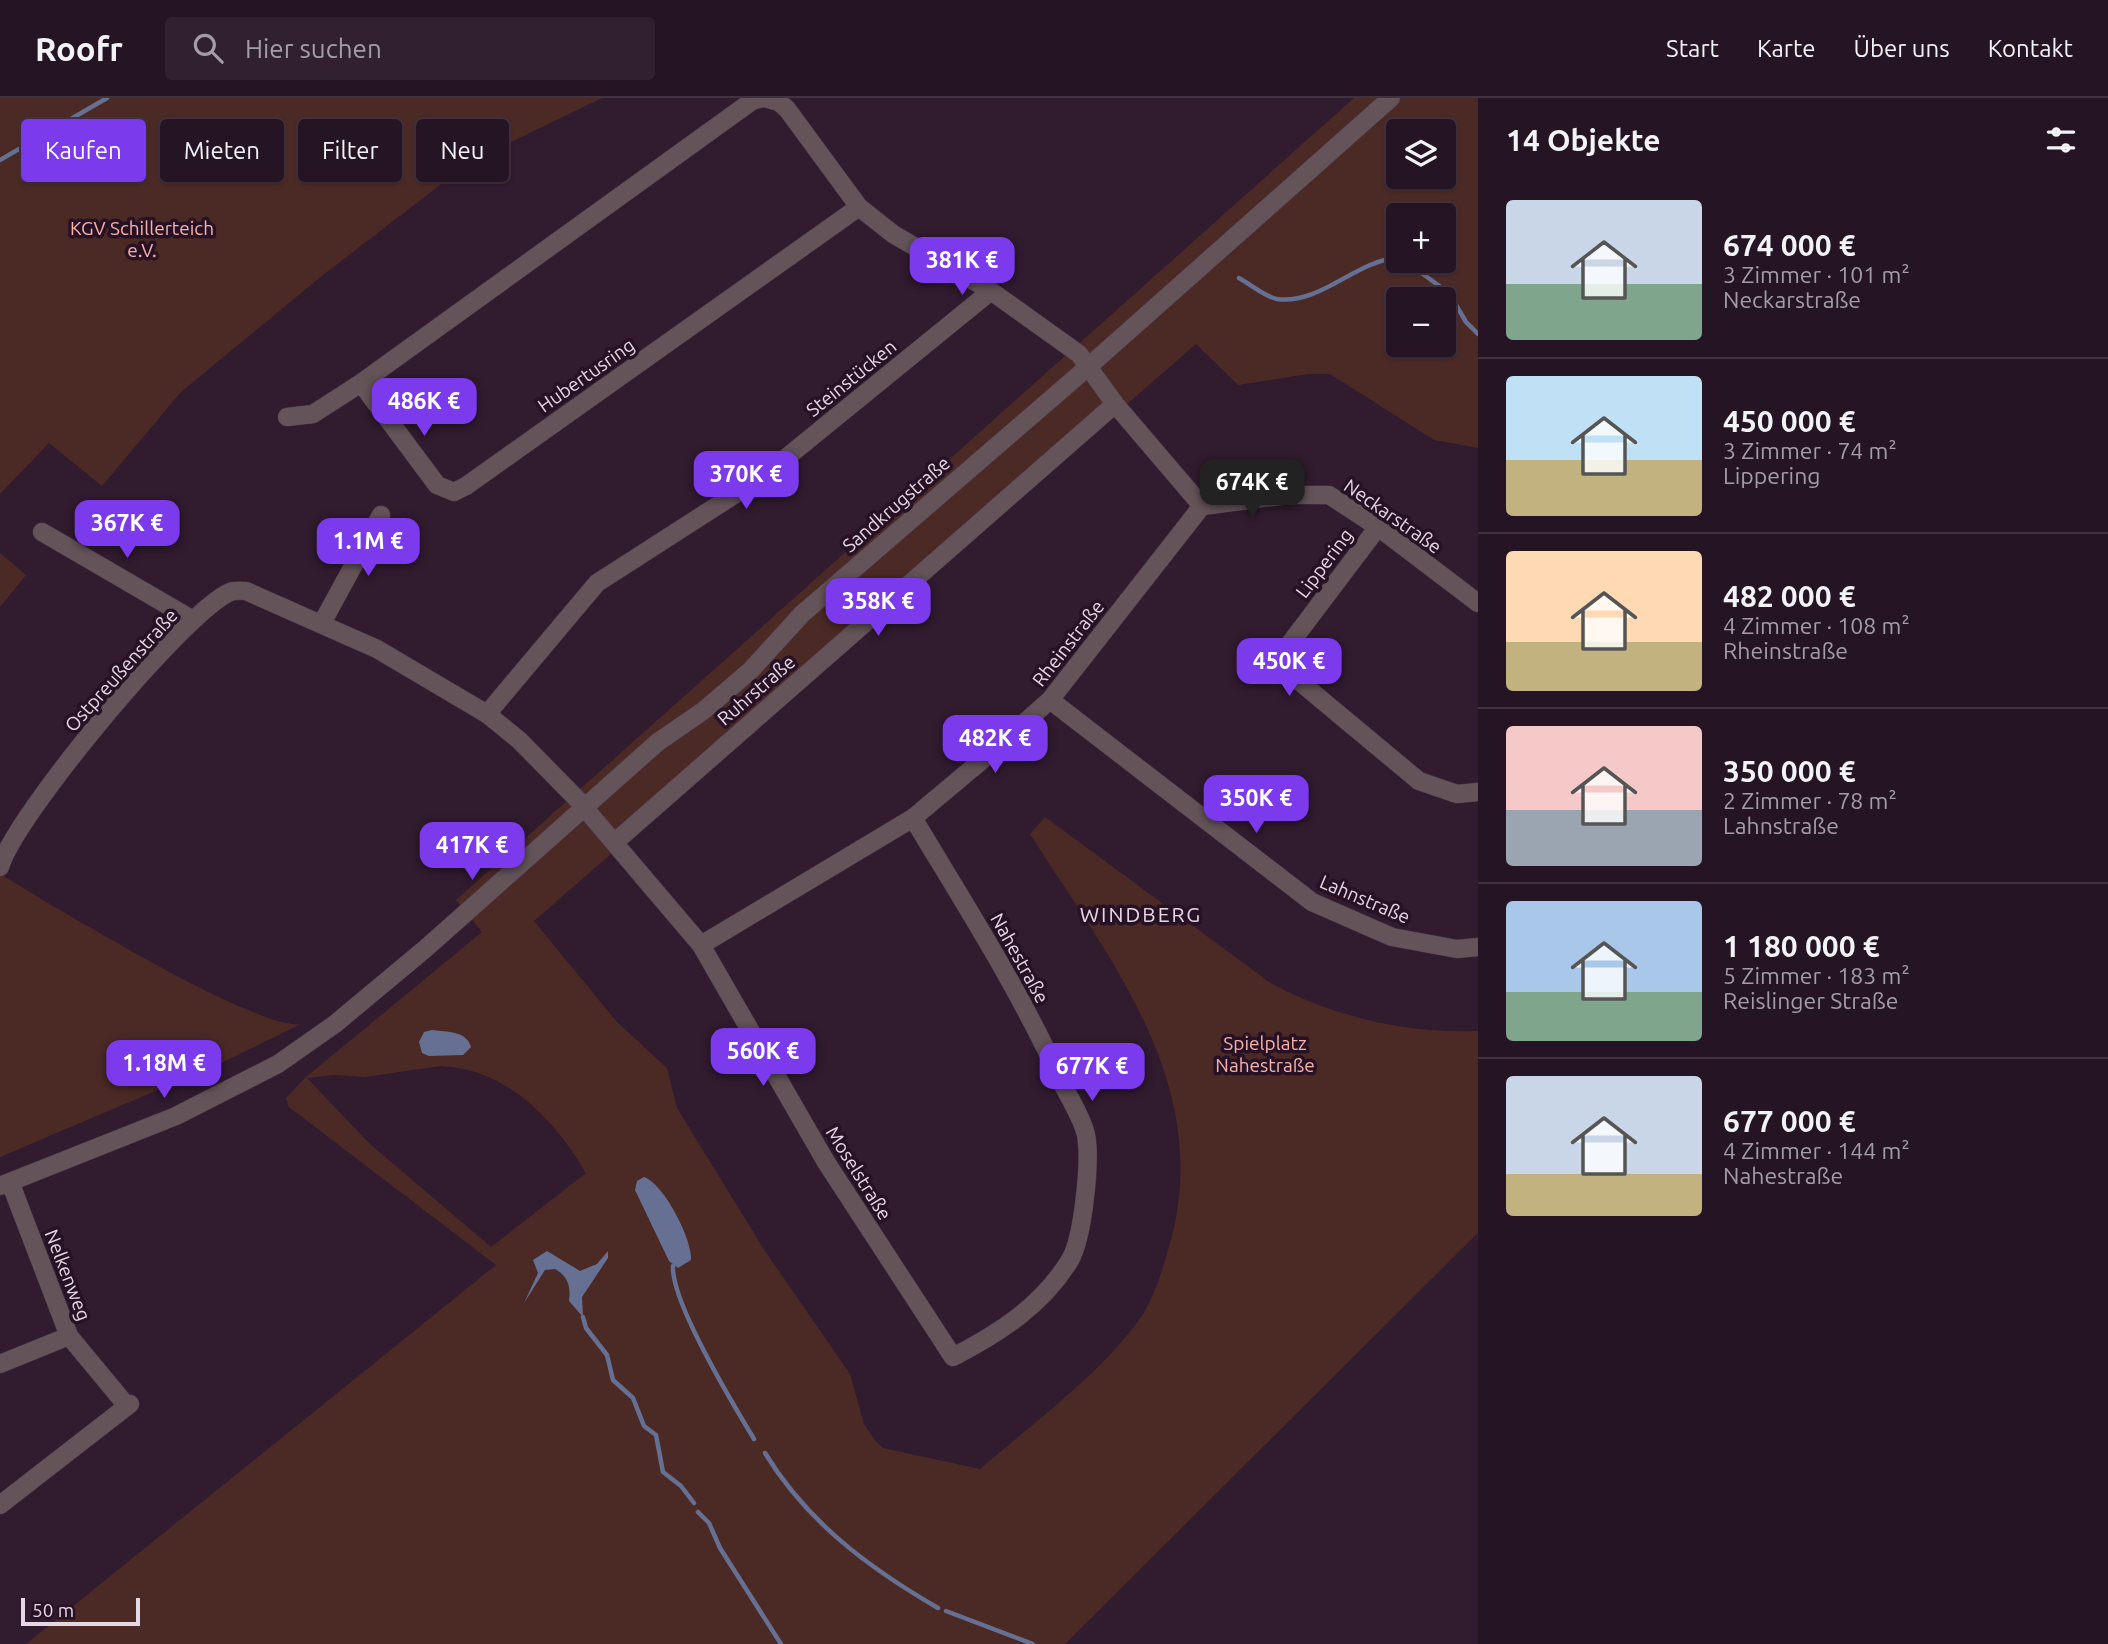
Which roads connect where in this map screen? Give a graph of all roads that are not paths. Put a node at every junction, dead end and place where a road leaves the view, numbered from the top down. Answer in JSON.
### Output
{"nodes":[{"id":1,"x":763,"y":98,"type":"edge"},
{"id":2,"x":1391,"y":98,"type":"edge"},
{"id":3,"x":859,"y":207,"type":"junction"},
{"id":4,"x":991,"y":291,"type":"junction"},
{"id":5,"x":1088,"y":367,"type":"junction"},
{"id":6,"x":361,"y":383,"type":"junction"},
{"id":7,"x":1115,"y":404,"type":"junction"},
{"id":8,"x":287,"y":417,"type":"dead end"},
{"id":9,"x":1202,"y":506,"type":"junction"},
{"id":10,"x":381,"y":515,"type":"dead end"},
{"id":11,"x":1378,"y":527,"type":"junction"},
{"id":12,"x":42,"y":532,"type":"dead end"},
{"id":13,"x":1478,"y":603,"type":"edge"},
{"id":14,"x":193,"y":620,"type":"junction"},
{"id":15,"x":322,"y":622,"type":"junction"},
{"id":16,"x":1050,"y":701,"type":"junction"},
{"id":17,"x":487,"y":714,"type":"junction"},
{"id":18,"x":1478,"y":792,"type":"edge"},
{"id":19,"x":585,"y":807,"type":"junction"},
{"id":20,"x":913,"y":818,"type":"junction"},
{"id":21,"x":615,"y":842,"type":"junction"},
{"id":22,"x":0,"y":867,"type":"edge"},
{"id":23,"x":701,"y":945,"type":"junction"},
{"id":24,"x":1478,"y":947,"type":"edge"},
{"id":25,"x":5,"y":1184,"type":"edge"},
{"id":26,"x":69,"y":1336,"type":"junction"},
{"id":27,"x":953,"y":1357,"type":"joint"},
{"id":28,"x":0,"y":1364,"type":"edge"},
{"id":29,"x":0,"y":1506,"type":"edge"}],
"edges":[{"from":1,"to":3,"type":"street"},
{"from":1,"to":6,"type":"street"},
{"from":2,"to":5,"type":"street","name":"Sandkrugstraße"},
{"from":3,"to":4,"type":"street"},
{"from":3,"to":6,"type":"street","name":"Hubertusring"},
{"from":4,"to":5,"type":"street"},
{"from":4,"to":17,"type":"street","name":"Steinstücken"},
{"from":5,"to":7,"type":"street"},
{"from":5,"to":19,"type":"street","name":"Sandkrugstraße"},
{"from":6,"to":8,"type":"street"},
{"from":7,"to":9,"type":"street"},
{"from":7,"to":21,"type":"street","name":"Ruhrstraße"},
{"from":9,"to":11,"type":"street","name":"Neckarstraße"},
{"from":9,"to":16,"type":"street","name":"Rheinstraße"},
{"from":10,"to":15,"type":"street"},
{"from":11,"to":13,"type":"street","name":"Neckarstraße"},
{"from":11,"to":18,"type":"street","name":"Lippering"},
{"from":12,"to":14,"type":"street"},
{"from":14,"to":15,"type":"street","name":"Ostpreußenstraße"},
{"from":14,"to":22,"type":"street","name":"Ostpreußenstraße"},
{"from":15,"to":17,"type":"street","name":"Ostpreußenstraße"},
{"from":16,"to":20,"type":"street","name":"Rheinstraße"},
{"from":16,"to":24,"type":"street","name":"Lahnstraße"},
{"from":17,"to":19,"type":"street","name":"Ostpreußenstraße"},
{"from":19,"to":21,"type":"street","name":"Moselstraße"},
{"from":19,"to":25,"type":"street","name":"Sandkrugstraße"},
{"from":20,"to":23,"type":"street","name":"Rheinstraße"},
{"from":20,"to":27,"type":"street","name":"Nahestraße"},
{"from":21,"to":23,"type":"street","name":"Moselstraße"},
{"from":23,"to":27,"type":"street","name":"Moselstraße"},
{"from":25,"to":26,"type":"street","name":"Nelkenweg"},
{"from":26,"to":28,"type":"street"},
{"from":26,"to":29,"type":"street","name":"Nelkenweg"}]}
